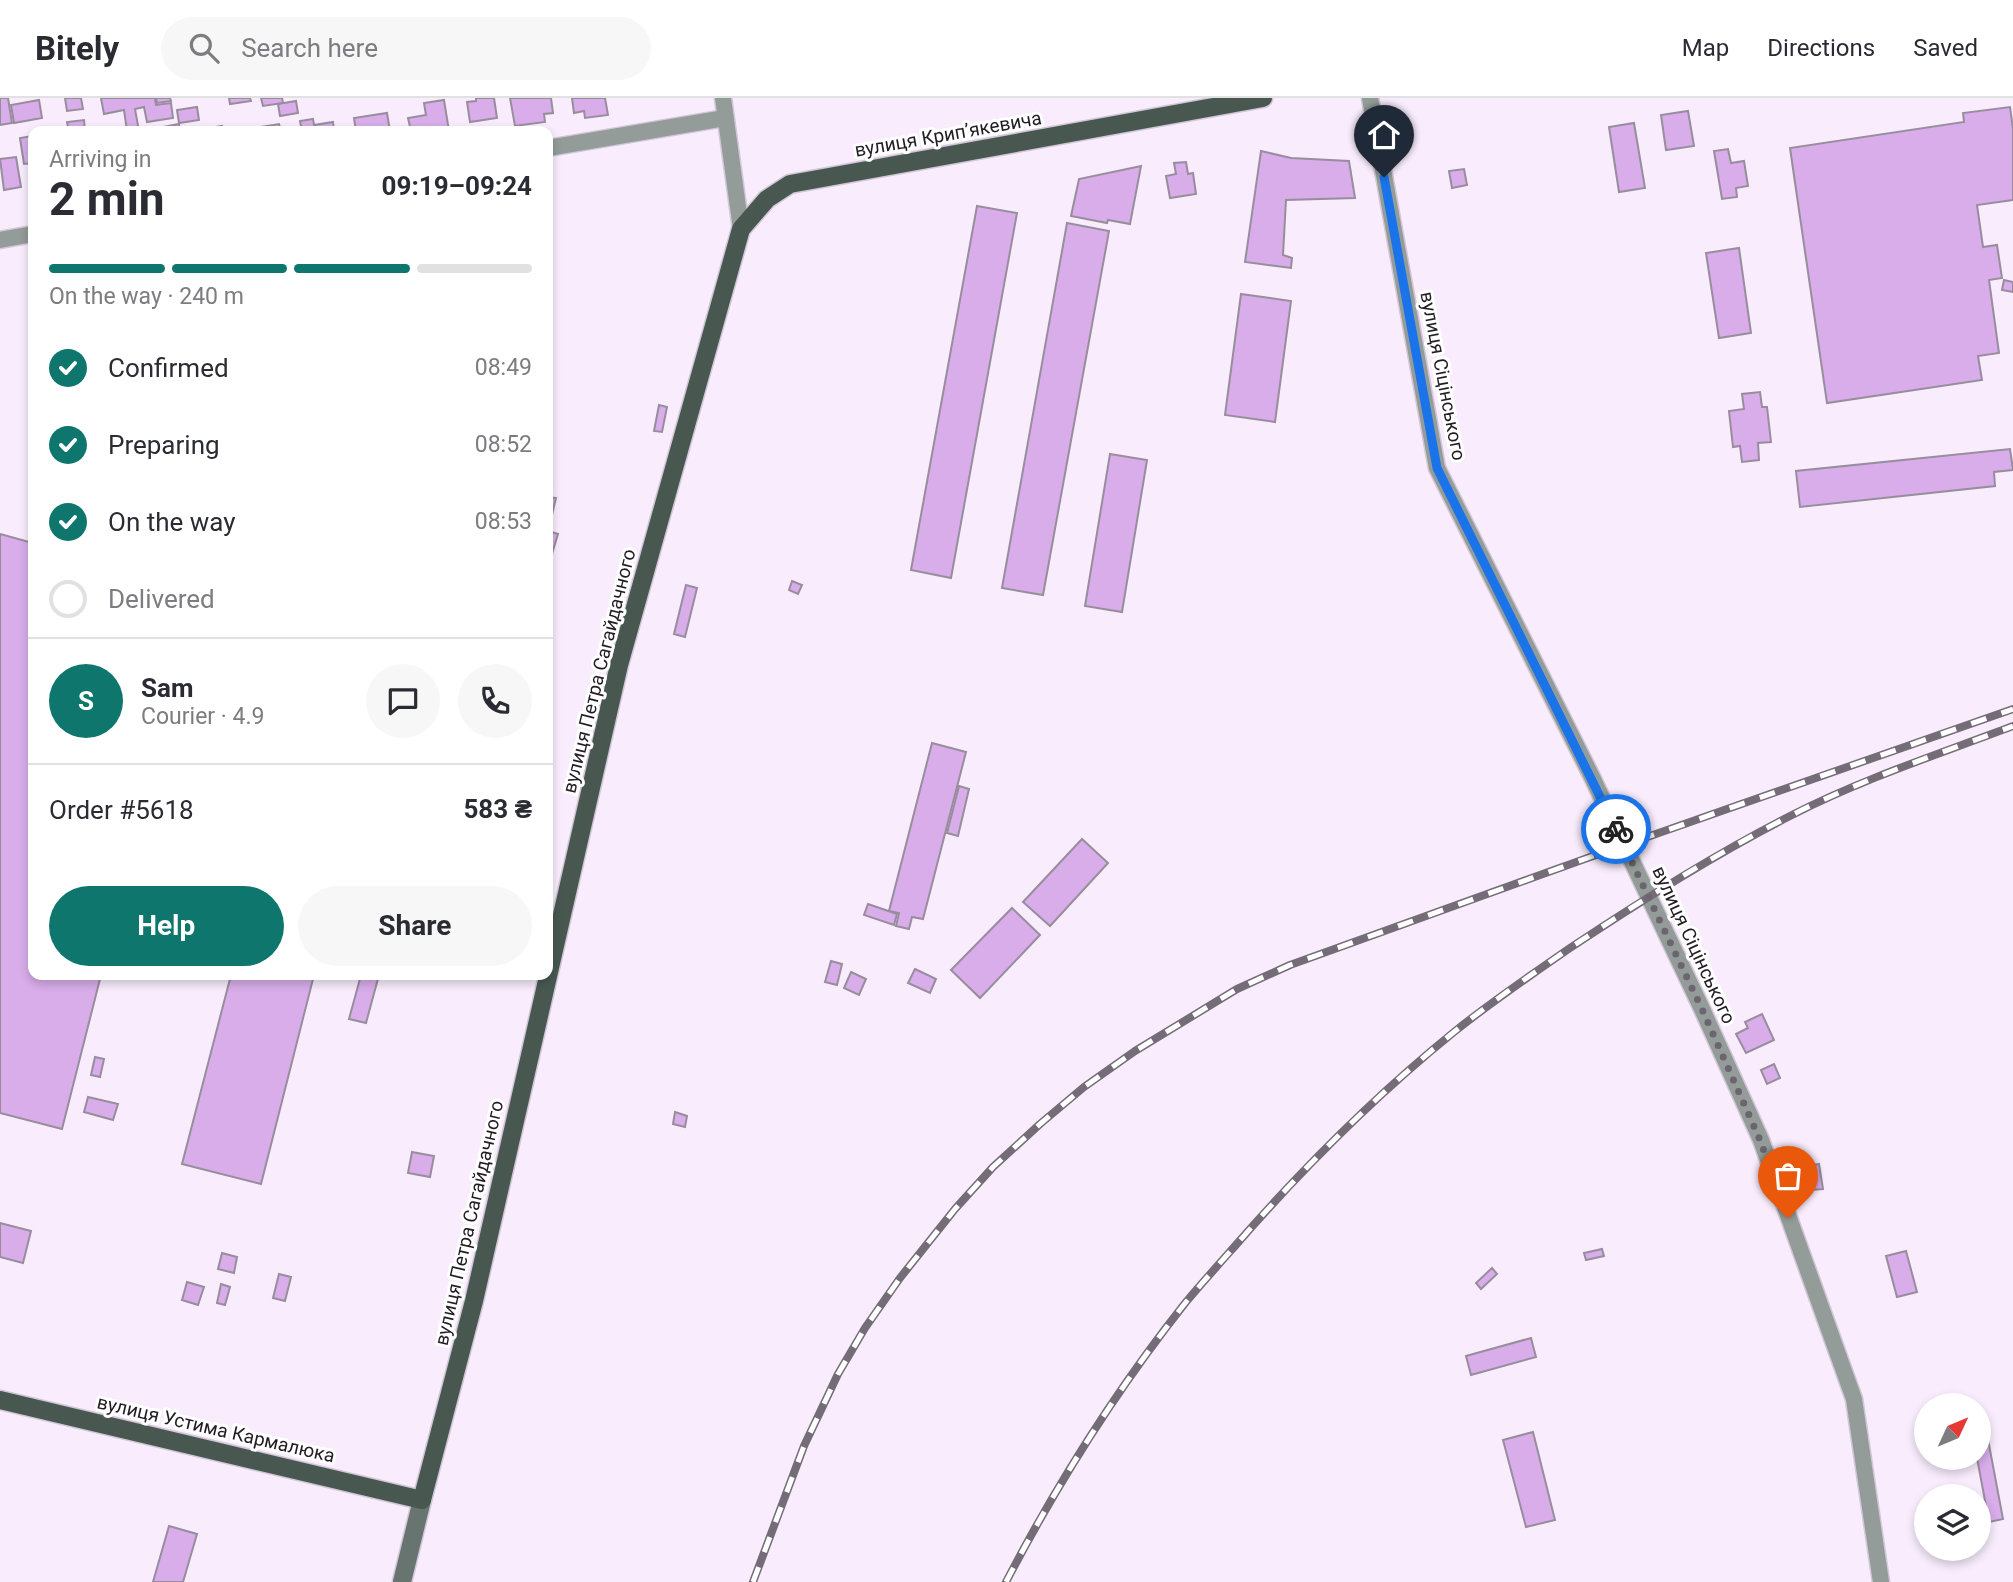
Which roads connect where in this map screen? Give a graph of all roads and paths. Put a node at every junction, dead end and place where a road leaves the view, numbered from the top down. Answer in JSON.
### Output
{"nodes":[{"id":1,"x":723,"y":98,"type":"edge"},
{"id":2,"x":1263,"y":98,"type":"edge"},
{"id":3,"x":1370,"y":98,"type":"edge"},
{"id":4,"x":725,"y":118,"type":"junction"},
{"id":5,"x":553,"y":147,"type":"edge"},
{"id":6,"x":741,"y":229,"type":"junction"},
{"id":7,"x":28,"y":235,"type":"edge"},
{"id":8,"x":0,"y":240,"type":"edge"},
{"id":9,"x":553,"y":954,"type":"edge"},
{"id":10,"x":547,"y":980,"type":"edge"},
{"id":11,"x":0,"y":1400,"type":"edge"},
{"id":12,"x":422,"y":1500,"type":"junction"},
{"id":13,"x":402,"y":1582,"type":"edge"},
{"id":14,"x":1881,"y":1582,"type":"edge"}],
"edges":[{"from":1,"to":4,"type":"street","name":"вулиця Петра Сагайдачного"},
{"from":2,"to":6,"type":"main road","name":"вулиця Крипʼякевича"},
{"from":3,"to":14,"type":"street","name":"вулиця Сіцінського"},
{"from":4,"to":5,"type":"street"},
{"from":4,"to":6,"type":"street","name":"вулиця Петра Сагайдачного"},
{"from":6,"to":9,"type":"main road","name":"вулиця Петра Сагайдачного"},
{"from":7,"to":8,"type":"street"},
{"from":10,"to":12,"type":"main road","name":"вулиця Петра Сагайдачного"},
{"from":11,"to":12,"type":"main road","name":"вулиця Устима Кармалюка"},
{"from":12,"to":13,"type":"main road","name":"вулиця Петра Сагайдачного"}]}
